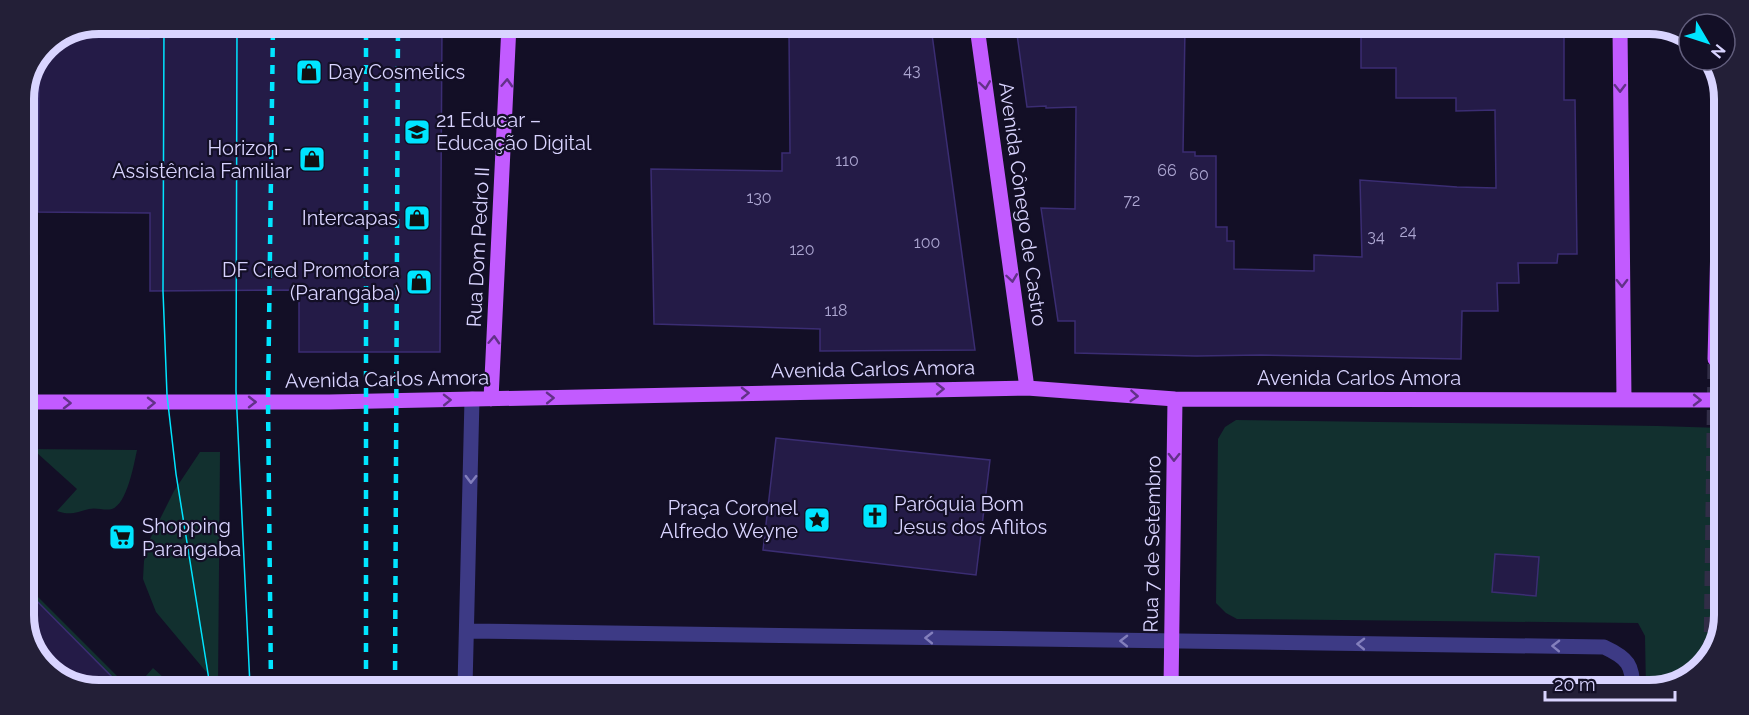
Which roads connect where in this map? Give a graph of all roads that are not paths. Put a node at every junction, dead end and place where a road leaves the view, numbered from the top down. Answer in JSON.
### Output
{"nodes":[{"id":1,"x":509,"y":34,"type":"edge"},
{"id":2,"x":978,"y":34,"type":"edge"},
{"id":3,"x":1620,"y":34,"type":"edge"},
{"id":4,"x":1027,"y":388,"type":"junction"},
{"id":5,"x":472,"y":399,"type":"junction"},
{"id":6,"x":491,"y":399,"type":"junction"},
{"id":7,"x":1175,"y":399,"type":"junction"},
{"id":8,"x":1624,"y":399,"type":"junction"},
{"id":9,"x":1714,"y":400,"type":"edge"},
{"id":10,"x":35,"y":402,"type":"edge"},
{"id":11,"x":467,"y":631,"type":"junction"},
{"id":12,"x":1172,"y":641,"type":"junction"},
{"id":13,"x":465,"y":680,"type":"edge"},
{"id":14,"x":1171,"y":680,"type":"edge"},
{"id":15,"x":1633,"y":680,"type":"edge"}],
"edges":[{"from":6,"to":1,"type":"main road","name":"Rua Dom Pedro II","one_way":true},
{"from":2,"to":4,"type":"main road","name":"Avenida Cônego de Castro","one_way":true},
{"from":3,"to":8,"type":"main road","one_way":true},
{"from":6,"to":4,"type":"main road","name":"Avenida Carlos Amora","one_way":true},
{"from":4,"to":7,"type":"main road","name":"Avenida Carlos Amora","one_way":true},
{"from":5,"to":6,"type":"main road","name":"Avenida Carlos Amora"},
{"from":10,"to":5,"type":"main road","name":"Avenida Carlos Amora","one_way":true},
{"from":5,"to":11,"type":"street","one_way":true},
{"from":7,"to":8,"type":"main road","name":"Avenida Carlos Amora"},
{"from":7,"to":12,"type":"main road","name":"Rua 7 de Setembro","one_way":true},
{"from":8,"to":9,"type":"main road","name":"Avenida Carlos Amora","one_way":true},
{"from":12,"to":11,"type":"street","one_way":true},
{"from":11,"to":13,"type":"street"},
{"from":12,"to":14,"type":"main road","name":"Rua 7 de Setembro"},
{"from":15,"to":12,"type":"street","one_way":true}]}
